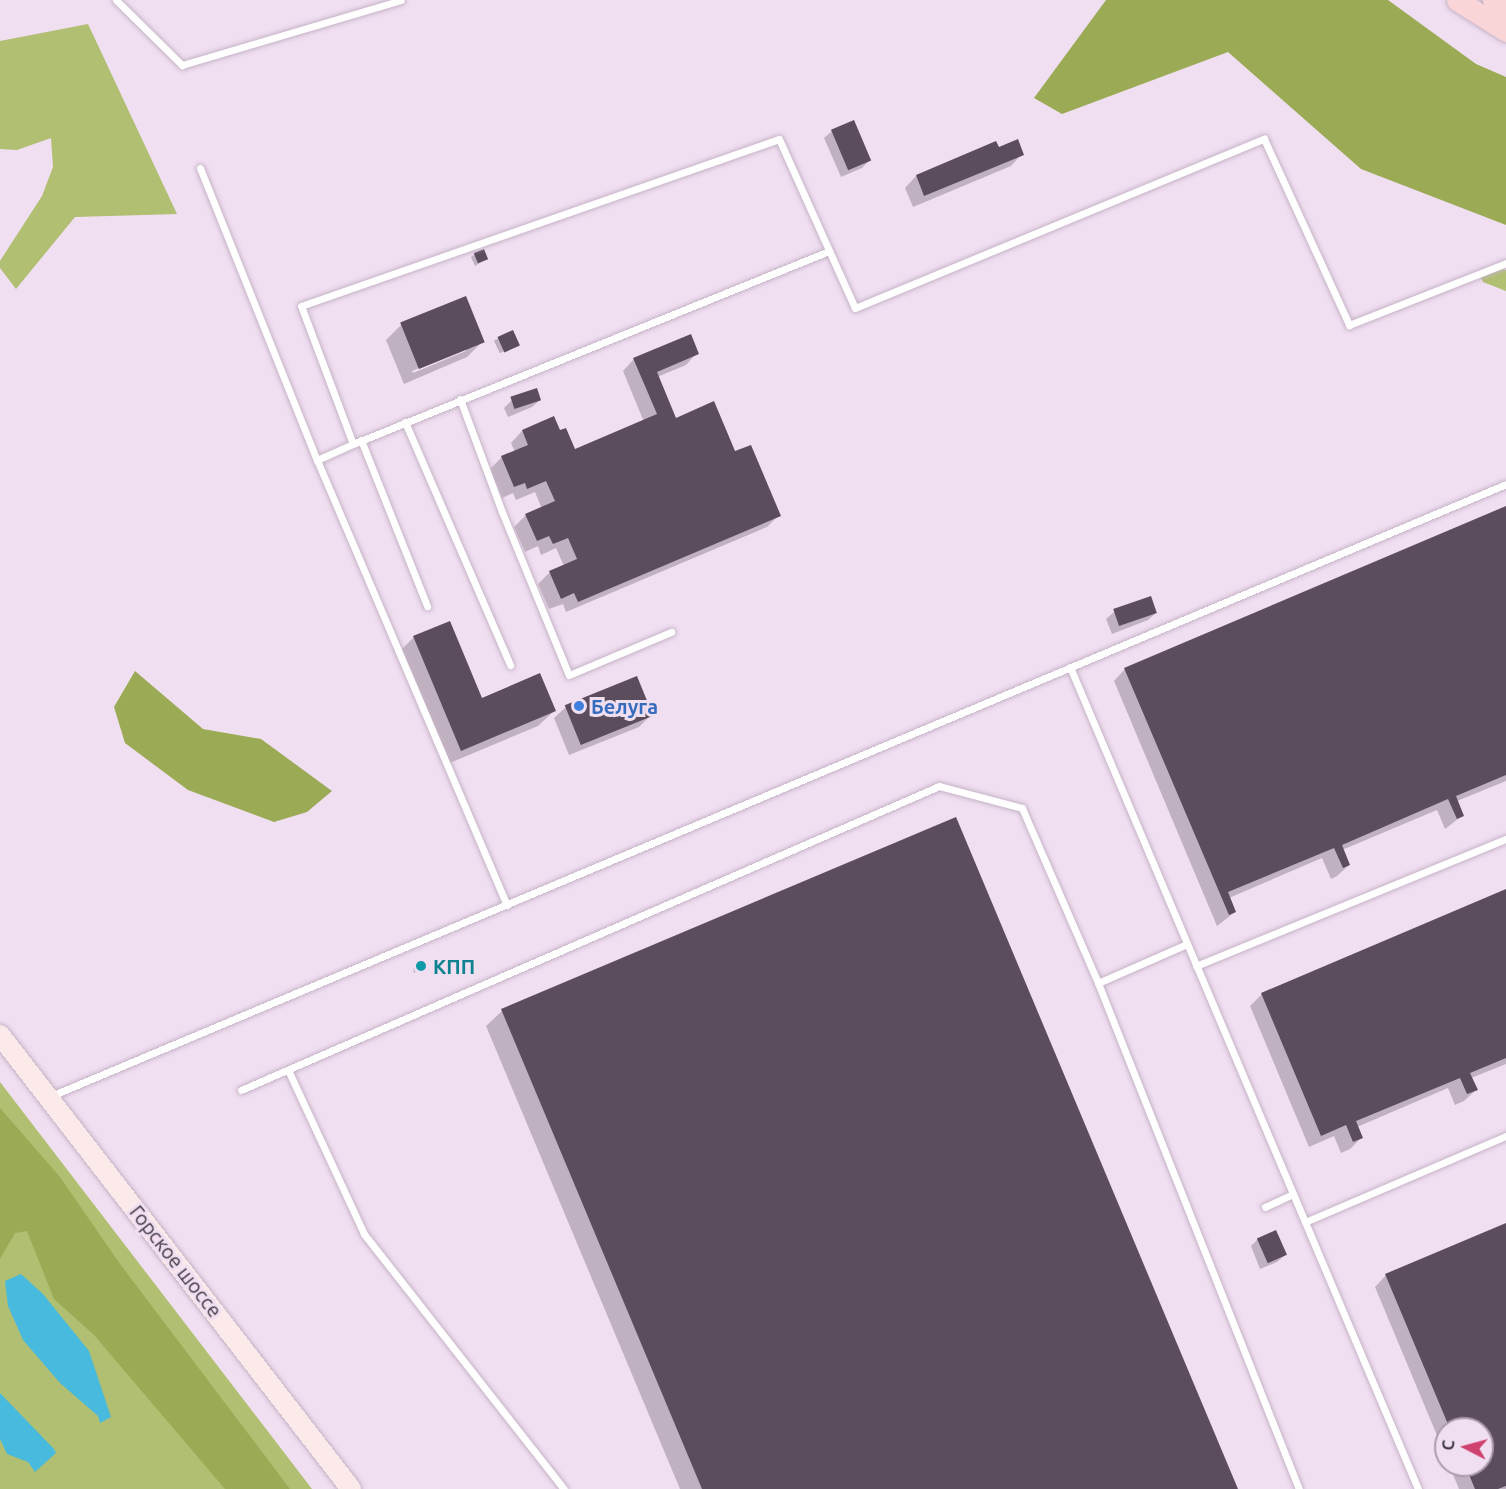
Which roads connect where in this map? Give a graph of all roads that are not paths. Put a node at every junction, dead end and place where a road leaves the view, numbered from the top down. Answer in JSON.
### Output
{"nodes":[{"id":1,"x":116,"y":0,"type":"edge"},
{"id":2,"x":401,"y":0,"type":"edge"},
{"id":3,"x":1457,"y":0,"type":"edge"},
{"id":4,"x":1493,"y":0,"type":"edge"},
{"id":5,"x":1506,"y":8,"type":"edge"},
{"id":6,"x":1506,"y":31,"type":"edge"},
{"id":7,"x":200,"y":168,"type":"dead end"},
{"id":8,"x":829,"y":251,"type":"junction"},
{"id":9,"x":1506,"y":262,"type":"edge"},
{"id":10,"x":460,"y":399,"type":"junction"},
{"id":11,"x":405,"y":422,"type":"junction"},
{"id":12,"x":361,"y":440,"type":"junction"},
{"id":13,"x":353,"y":444,"type":"junction"},
{"id":14,"x":317,"y":460,"type":"junction"},
{"id":15,"x":1506,"y":484,"type":"edge"},
{"id":16,"x":427,"y":606,"type":"dead end"},
{"id":17,"x":671,"y":632,"type":"dead end"},
{"id":18,"x":510,"y":665,"type":"dead end"},
{"id":19,"x":1070,"y":667,"type":"junction"},
{"id":20,"x":1506,"y":839,"type":"edge"},
{"id":21,"x":507,"y":905,"type":"junction"},
{"id":22,"x":1187,"y":944,"type":"junction"},
{"id":23,"x":1196,"y":966,"type":"junction"},
{"id":24,"x":1098,"y":983,"type":"junction"},
{"id":25,"x":0,"y":1035,"type":"edge"},
{"id":26,"x":288,"y":1070,"type":"junction"},
{"id":27,"x":241,"y":1090,"type":"dead end"},
{"id":28,"x":49,"y":1097,"type":"junction"},
{"id":29,"x":1506,"y":1136,"type":"edge"},
{"id":30,"x":1293,"y":1194,"type":"junction"},
{"id":31,"x":1265,"y":1207,"type":"dead end"},
{"id":32,"x":1305,"y":1222,"type":"junction"},
{"id":33,"x":351,"y":1489,"type":"edge"},
{"id":34,"x":564,"y":1489,"type":"edge"},
{"id":35,"x":1299,"y":1489,"type":"edge"},
{"id":36,"x":1418,"y":1489,"type":"edge"}],
"edges":[{"from":1,"to":2,"type":"lane"},
{"from":3,"to":6,"type":"main road"},
{"from":4,"to":5,"type":"main road"},
{"from":7,"to":14,"type":"lane"},
{"from":8,"to":9,"type":"lane"},
{"from":8,"to":10,"type":"lane"},
{"from":8,"to":13,"type":"lane"},
{"from":10,"to":11,"type":"lane"},
{"from":10,"to":17,"type":"lane"},
{"from":11,"to":12,"type":"lane"},
{"from":11,"to":18,"type":"lane"},
{"from":12,"to":13,"type":"lane"},
{"from":12,"to":16,"type":"lane"},
{"from":13,"to":14,"type":"lane"},
{"from":14,"to":21,"type":"lane"},
{"from":15,"to":19,"type":"lane"},
{"from":19,"to":21,"type":"lane"},
{"from":19,"to":22,"type":"lane"},
{"from":20,"to":23,"type":"lane"},
{"from":21,"to":28,"type":"lane"},
{"from":22,"to":23,"type":"lane"},
{"from":22,"to":24,"type":"lane"},
{"from":23,"to":30,"type":"lane"},
{"from":24,"to":26,"type":"lane"},
{"from":24,"to":35,"type":"lane"},
{"from":25,"to":28,"type":"main road","name":"Горское шоссе"},
{"from":26,"to":27,"type":"lane"},
{"from":26,"to":34,"type":"lane"},
{"from":28,"to":33,"type":"main road","name":"Горское шоссе"},
{"from":29,"to":32,"type":"lane"},
{"from":30,"to":31,"type":"lane"},
{"from":30,"to":32,"type":"lane"},
{"from":32,"to":36,"type":"lane"}]}
